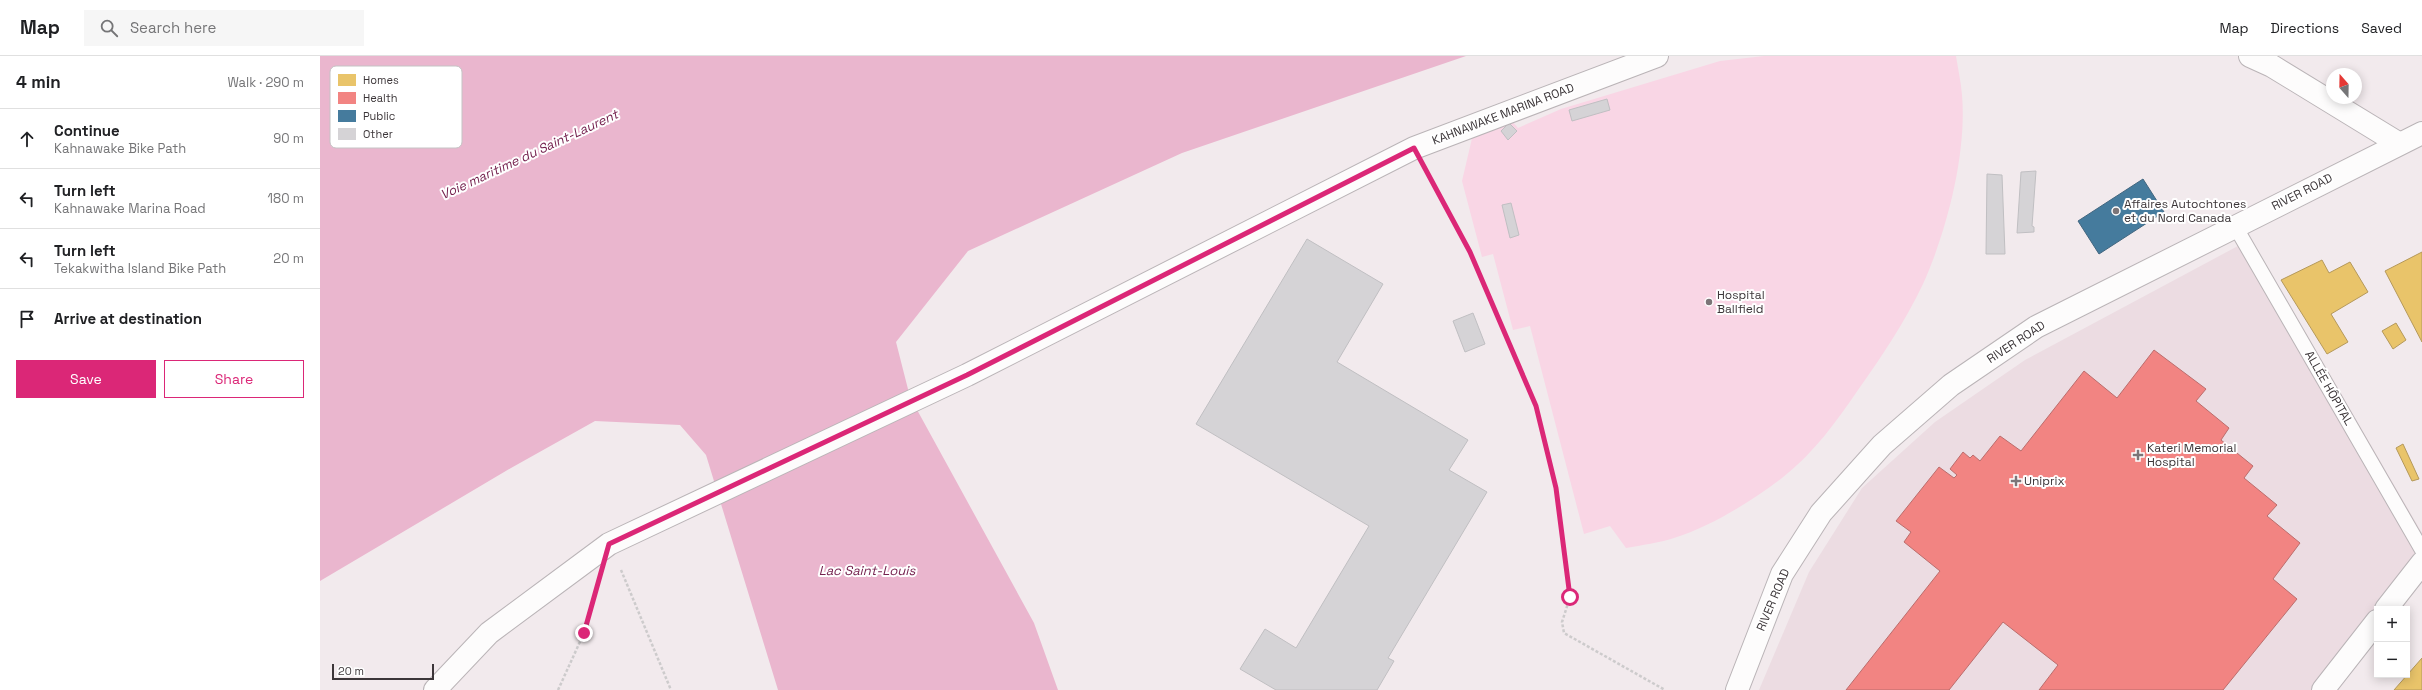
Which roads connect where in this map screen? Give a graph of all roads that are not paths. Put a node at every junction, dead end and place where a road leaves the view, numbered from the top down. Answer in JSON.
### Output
{"nodes":[{"id":1,"x":1656,"y":56,"type":"edge"},
{"id":2,"x":2250,"y":56,"type":"edge"},
{"id":3,"x":2422,"y":133,"type":"edge"},
{"id":4,"x":2398,"y":143,"type":"junction"},
{"id":5,"x":2235,"y":226,"type":"junction"},
{"id":6,"x":2422,"y":550,"type":"edge"},
{"id":7,"x":2422,"y":563,"type":"edge"},
{"id":8,"x":2388,"y":606,"type":"edge"},
{"id":9,"x":2374,"y":625,"type":"edge"},
{"id":10,"x":435,"y":690,"type":"edge"},
{"id":11,"x":1737,"y":690,"type":"edge"},
{"id":12,"x":2323,"y":690,"type":"edge"}],
"edges":[{"from":1,"to":10,"type":"street","name":"KAHNAWAKE MARINA ROAD"},
{"from":2,"to":4,"type":"street"},
{"from":3,"to":4,"type":"street","name":"RIVER ROAD"},
{"from":4,"to":5,"type":"street","name":"RIVER ROAD"},
{"from":5,"to":6,"type":"lane","name":"ALLÉE HÔPITAL"},
{"from":5,"to":11,"type":"street","name":"RIVER ROAD"},
{"from":7,"to":8,"type":"street"},
{"from":9,"to":12,"type":"street"}]}
